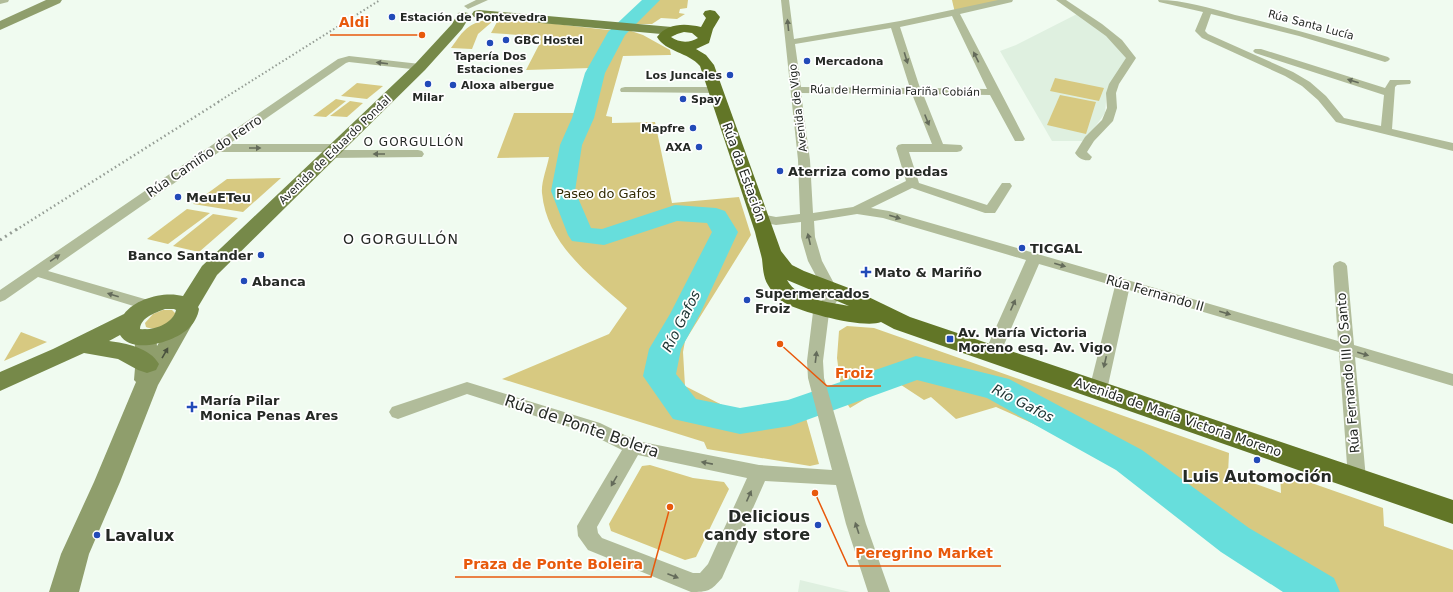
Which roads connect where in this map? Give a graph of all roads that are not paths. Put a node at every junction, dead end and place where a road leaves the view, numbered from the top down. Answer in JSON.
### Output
{"nodes":[{"id":1,"x":5,"y":0,"type":"edge"},
{"id":2,"x":56,"y":0,"type":"edge"},
{"id":3,"x":712,"y":0,"type":"edge"},
{"id":4,"x":785,"y":0,"type":"edge"},
{"id":5,"x":1009,"y":0,"type":"edge"},
{"id":6,"x":1060,"y":0,"type":"edge"},
{"id":7,"x":1162,"y":0,"type":"edge"},
{"id":8,"x":0,"y":2,"type":"edge"},
{"id":9,"x":1211,"y":7,"type":"junction"},
{"id":10,"x":475,"y":10,"type":"edge"},
{"id":11,"x":710,"y":14,"type":"junction"},
{"id":12,"x":955,"y":14,"type":"junction"},
{"id":13,"x":895,"y":25,"type":"junction"},
{"id":14,"x":0,"y":26,"type":"edge"},
{"id":15,"x":674,"y":36,"type":"junction"},
{"id":16,"x":790,"y":42,"type":"junction"},
{"id":17,"x":1224,"y":45,"type":"junction"},
{"id":18,"x":703,"y":46,"type":"junction"},
{"id":19,"x":1384,"y":59,"type":"dead end"},
{"id":20,"x":420,"y":68,"type":"junction"},
{"id":21,"x":1406,"y":82,"type":"dead end"},
{"id":22,"x":625,"y":90,"type":"dead end"},
{"id":23,"x":715,"y":90,"type":"junction"},
{"id":24,"x":796,"y":90,"type":"junction"},
{"id":25,"x":916,"y":91,"type":"junction"},
{"id":26,"x":994,"y":92,"type":"junction"},
{"id":27,"x":1390,"y":93,"type":"junction"},
{"id":28,"x":1386,"y":131,"type":"junction"},
{"id":29,"x":1020,"y":140,"type":"dead end"},
{"id":30,"x":1453,"y":147,"type":"edge"},
{"id":31,"x":216,"y":148,"type":"junction"},
{"id":32,"x":939,"y":148,"type":"junction"},
{"id":33,"x":957,"y":148,"type":"dead end"},
{"id":34,"x":332,"y":151,"type":"junction"},
{"id":35,"x":418,"y":154,"type":"dead end"},
{"id":36,"x":1086,"y":157,"type":"dead end"},
{"id":37,"x":912,"y":184,"type":"junction"},
{"id":38,"x":1006,"y":186,"type":"dead end"},
{"id":39,"x":857,"y":210,"type":"junction"},
{"id":40,"x":806,"y":217,"type":"junction"},
{"id":41,"x":766,"y":221,"type":"junction"},
{"id":42,"x":1034,"y":258,"type":"junction"},
{"id":43,"x":1340,"y":266,"type":"dead end"},
{"id":44,"x":209,"y":271,"type":"junction"},
{"id":45,"x":36,"y":272,"type":"junction"},
{"id":46,"x":1123,"y":284,"type":"junction"},
{"id":47,"x":0,"y":297,"type":"edge"},
{"id":48,"x":157,"y":304,"type":"junction"},
{"id":49,"x":825,"y":306,"type":"junction"},
{"id":50,"x":185,"y":314,"type":"junction"},
{"id":51,"x":902,"y":323,"type":"junction"},
{"id":52,"x":137,"y":331,"type":"junction"},
{"id":53,"x":91,"y":347,"type":"junction"},
{"id":54,"x":1345,"y":348,"type":"junction"},
{"id":55,"x":992,"y":354,"type":"junction"},
{"id":56,"x":61,"y":355,"type":"junction"},
{"id":57,"x":146,"y":375,"type":"junction"},
{"id":58,"x":1453,"y":380,"type":"edge"},
{"id":59,"x":0,"y":382,"type":"edge"},
{"id":60,"x":1098,"y":390,"type":"junction"},
{"id":61,"x":398,"y":412,"type":"dead end"},
{"id":62,"x":633,"y":447,"type":"junction"},
{"id":63,"x":759,"y":472,"type":"junction"},
{"id":64,"x":842,"y":478,"type":"junction"},
{"id":65,"x":1357,"y":479,"type":"junction"},
{"id":66,"x":1453,"y":512,"type":"edge"},
{"id":67,"x":64,"y":592,"type":"edge"},
{"id":68,"x":879,"y":592,"type":"edge"}],
"edges":[{"from":1,"to":8,"type":"street"},
{"from":2,"to":14,"type":"main road"},
{"from":3,"to":11,"type":"highway"},
{"from":16,"to":4,"type":"street","name":"Avenida de Vigo","one_way":true},
{"from":5,"to":12,"type":"street"},
{"from":6,"to":36,"type":"street"},
{"from":7,"to":9,"type":"street","name":"Rúa Santa Lucía"},
{"from":9,"to":17,"type":"street"},
{"from":9,"to":19,"type":"street","name":"Rúa Santa Lucía"},
{"from":10,"to":15,"type":"main road"},
{"from":10,"to":20,"type":"main road","name":"Avenida de Eduardo Pondal"},
{"from":11,"to":15,"type":"highway"},
{"from":11,"to":18,"type":"highway"},
{"from":12,"to":13,"type":"street"},
{"from":26,"to":12,"type":"street","one_way":true},
{"from":13,"to":16,"type":"street"},
{"from":13,"to":25,"type":"street","one_way":true},
{"from":15,"to":18,"type":"highway"},
{"from":15,"to":18,"type":"highway"},
{"from":16,"to":24,"type":"street","name":"Avenida de Vigo"},
{"from":27,"to":17,"type":"street","one_way":true},
{"from":17,"to":28,"type":"street"},
{"from":18,"to":23,"type":"highway","name":"Rúa da Estación"},
{"from":20,"to":31,"type":"street","name":"Rúa Camiño do Ferro","one_way":true},
{"from":20,"to":34,"type":"main road","name":"Avenida de Eduardo Pondal"},
{"from":21,"to":27,"type":"street"},
{"from":22,"to":23,"type":"street"},
{"from":23,"to":41,"type":"highway","name":"Rúa da Estación"},
{"from":24,"to":25,"type":"street","name":"Rúa de Herminia Fariña Cobián"},
{"from":24,"to":40,"type":"street","name":"Avenida de Vigo"},
{"from":25,"to":26,"type":"street","name":"Rúa de Herminia Fariña Cobián"},
{"from":25,"to":32,"type":"street","one_way":true},
{"from":26,"to":29,"type":"street"},
{"from":27,"to":28,"type":"street"},
{"from":28,"to":30,"type":"street"},
{"from":31,"to":34,"type":"street","one_way":true},
{"from":45,"to":31,"type":"street","name":"Rúa Camiño do Ferro","one_way":true},
{"from":32,"to":33,"type":"street"},
{"from":32,"to":37,"type":"street"},
{"from":35,"to":34,"type":"street","one_way":true},
{"from":34,"to":44,"type":"main road","name":"Avenida de Eduardo Pondal"},
{"from":37,"to":38,"type":"street"},
{"from":37,"to":39,"type":"street"},
{"from":39,"to":40,"type":"street"},
{"from":39,"to":42,"type":"street","name":"Rúa Fernando II","one_way":true},
{"from":40,"to":41,"type":"street"},
{"from":49,"to":40,"type":"street","name":"Avenida de Vigo","one_way":true},
{"from":41,"to":49,"type":"highway","name":"Rúa da Estación"},
{"from":42,"to":46,"type":"street","name":"Rúa Fernando II","one_way":true},
{"from":55,"to":42,"type":"street","one_way":true},
{"from":43,"to":54,"type":"street","name":"Rúa Fernando III O Santo"},
{"from":44,"to":48,"type":"main road","name":"Avenida de Eduardo Pondal"},
{"from":44,"to":50,"type":"main road","name":"Avenida de Eduardo Pondal"},
{"from":45,"to":47,"type":"street","name":"Rúa Camiño do Ferro"},
{"from":48,"to":45,"type":"street","one_way":true},
{"from":46,"to":54,"type":"street","name":"Rúa Fernando II","one_way":true},
{"from":46,"to":60,"type":"street","one_way":true},
{"from":48,"to":50,"type":"main road"},
{"from":48,"to":52,"type":"main road","name":"Avenida de Eduardo Pondal"},
{"from":49,"to":51,"type":"highway"},
{"from":49,"to":51,"type":"highway"},
{"from":64,"to":49,"type":"street","one_way":true},
{"from":50,"to":52,"type":"main road"},
{"from":57,"to":50,"type":"main road","name":"Avenida de Eduardo Pondal","one_way":true},
{"from":51,"to":55,"type":"highway","name":"Avenida de María Victoria Moreno"},
{"from":52,"to":53,"type":"main road"},
{"from":52,"to":56,"type":"main road"},
{"from":52,"to":57,"type":"main road","name":"Avenida de Eduardo Pondal"},
{"from":53,"to":56,"type":"main road"},
{"from":53,"to":57,"type":"main road"},
{"from":54,"to":58,"type":"street","name":"Rúa Fernando II","one_way":true},
{"from":54,"to":65,"type":"street","name":"Rúa Fernando III O Santo"},
{"from":55,"to":60,"type":"highway","name":"Avenida de María Victoria Moreno"},
{"from":56,"to":59,"type":"main road"},
{"from":57,"to":67,"type":"main road","name":"Avenida de Eduardo Pondal"},
{"from":60,"to":65,"type":"highway","name":"Avenida de María Victoria Moreno"},
{"from":61,"to":62,"type":"street","name":"Rúa de Ponte Bolera"},
{"from":63,"to":62,"type":"street","name":"Rúa de Ponte Bolera","one_way":true},
{"from":62,"to":63,"type":"street","one_way":true},
{"from":63,"to":64,"type":"street","name":"Rúa de Ponte Bolera"},
{"from":68,"to":64,"type":"street","one_way":true},
{"from":65,"to":66,"type":"highway","name":"Avenida de María Victoria Moreno"}]}
